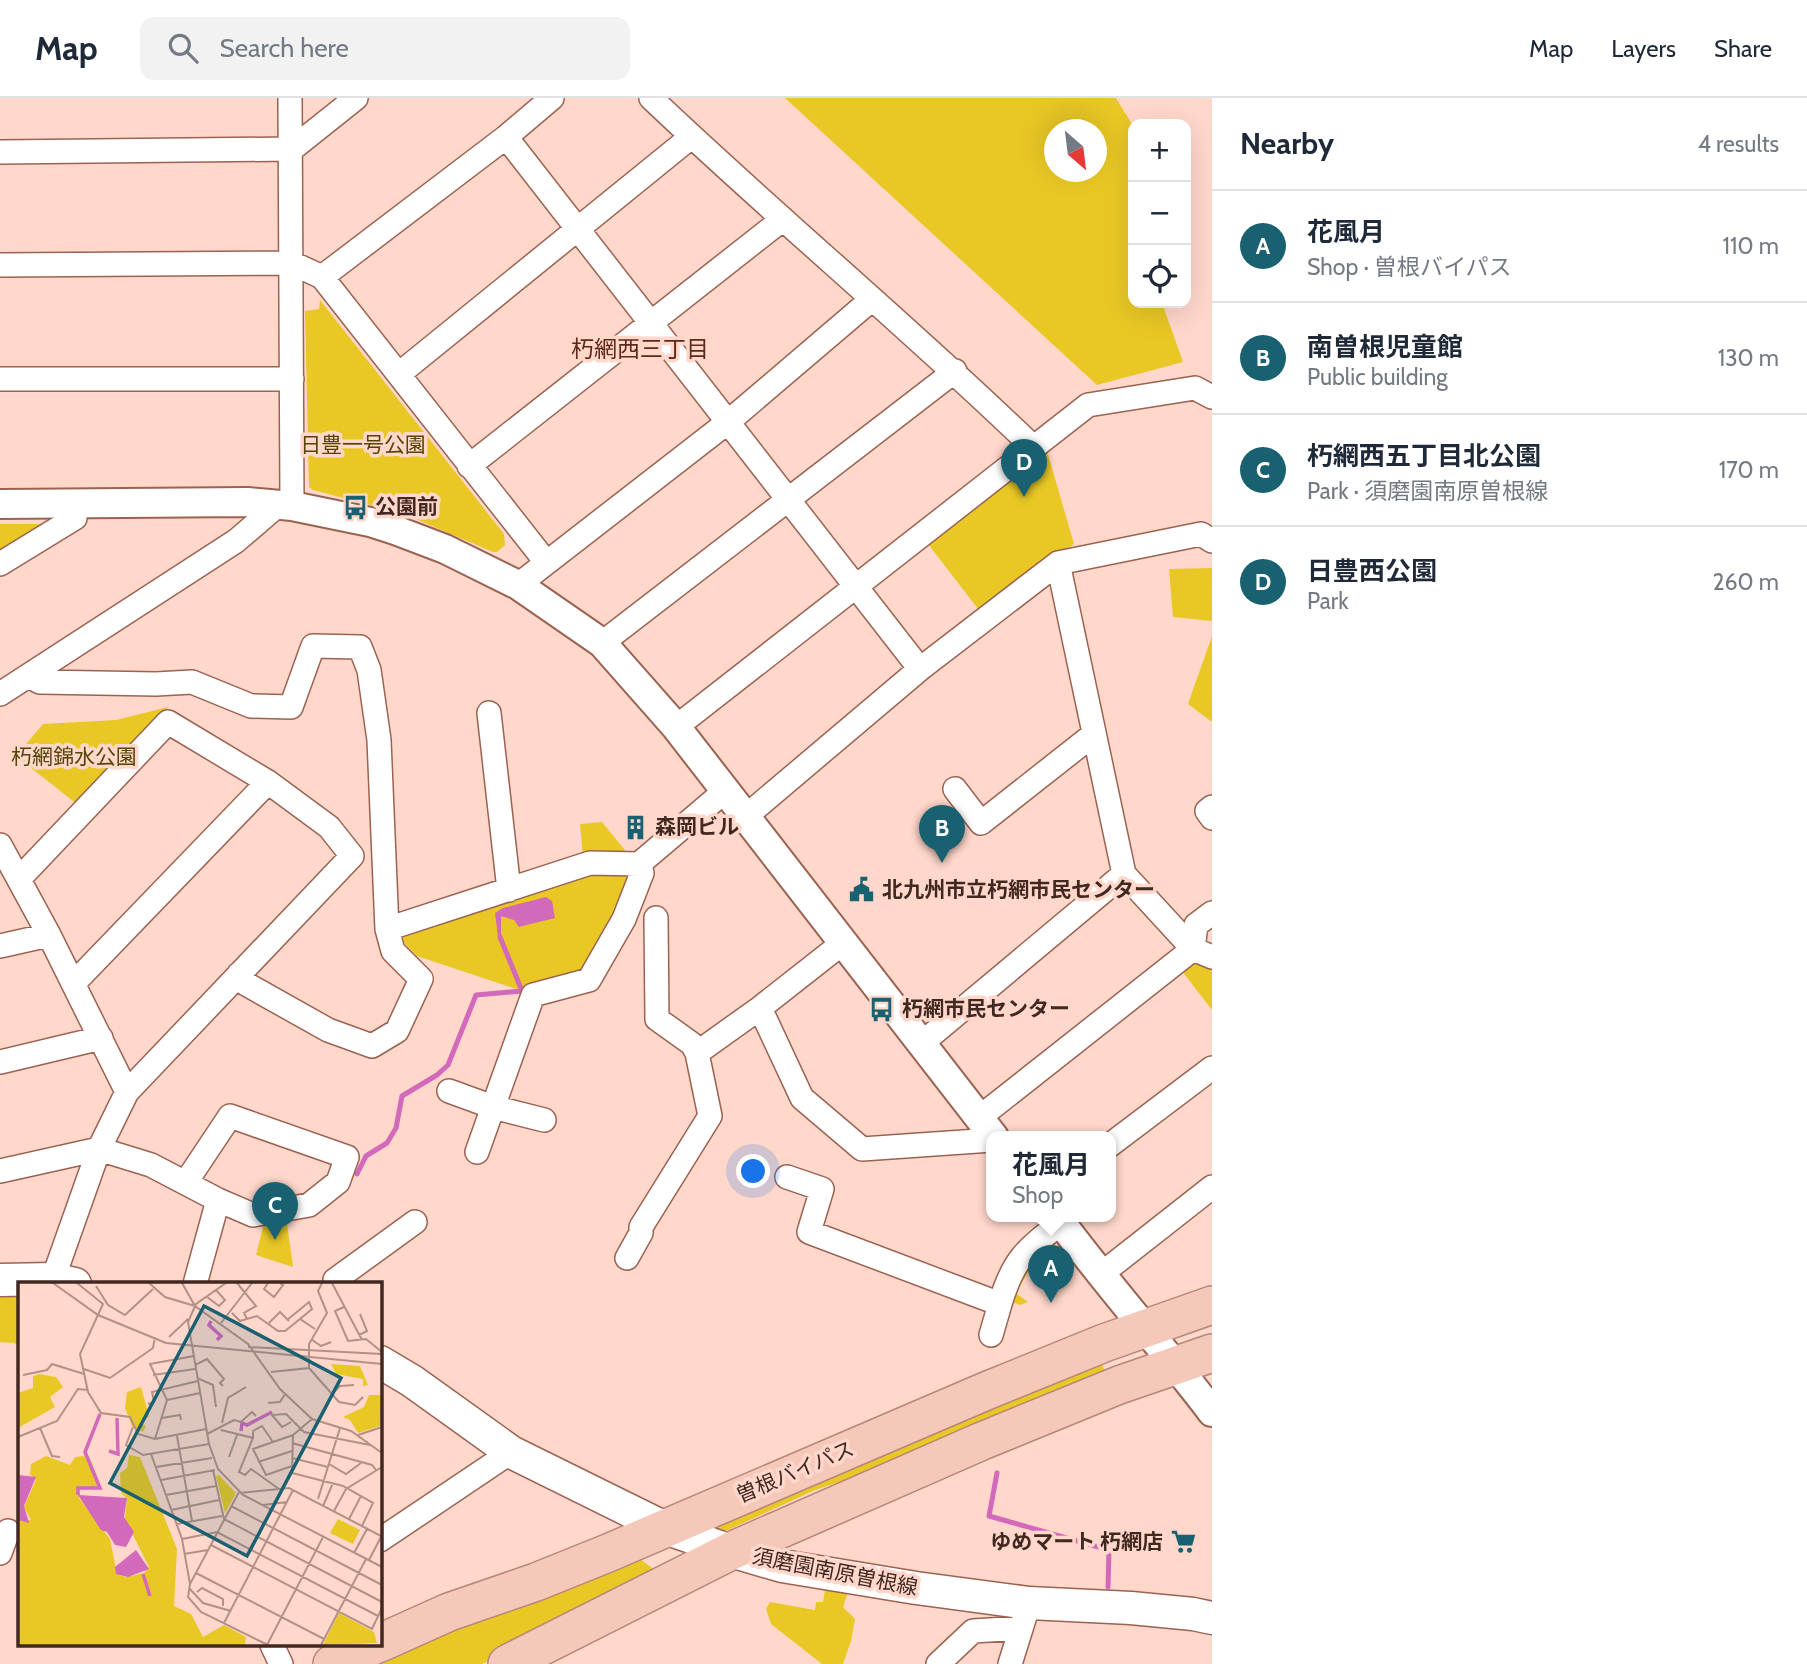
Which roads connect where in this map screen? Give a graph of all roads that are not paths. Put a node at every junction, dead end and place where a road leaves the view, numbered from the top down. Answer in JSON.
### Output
{"nodes":[{"id":1,"x":290,"y":98,"type":"edge"},
{"id":2,"x":356,"y":98,"type":"edge"},
{"id":3,"x":552,"y":98,"type":"edge"},
{"id":4,"x":650,"y":98,"type":"edge"},
{"id":5,"x":506,"y":137,"type":"junction"},
{"id":6,"x":691,"y":137,"type":"junction"},
{"id":7,"x":292,"y":149,"type":"junction"},
{"id":8,"x":0,"y":152,"type":"edge"},
{"id":9,"x":783,"y":219,"type":"junction"},
{"id":10,"x":579,"y":229,"type":"junction"},
{"id":11,"x":292,"y":263,"type":"junction"},
{"id":12,"x":0,"y":265,"type":"edge"},
{"id":13,"x":322,"y":277,"type":"junction"},
{"id":14,"x":872,"y":300,"type":"junction"},
{"id":15,"x":651,"y":323,"type":"junction"},
{"id":16,"x":955,"y":371,"type":"junction"},
{"id":17,"x":400,"y":374,"type":"junction"},
{"id":18,"x":0,"y":379,"type":"edge"},
{"id":19,"x":292,"y":379,"type":"junction"},
{"id":20,"x":1212,"y":397,"type":"edge"},
{"id":21,"x":728,"y":422,"type":"junction"},
{"id":22,"x":1033,"y":447,"type":"junction"},
{"id":23,"x":469,"y":466,"type":"junction"},
{"id":24,"x":788,"y":498,"type":"junction"},
{"id":25,"x":76,"y":503,"type":"junction"},
{"id":26,"x":0,"y":504,"type":"edge"},
{"id":27,"x":285,"y":505,"type":"junction"},
{"id":28,"x":1212,"y":541,"type":"edge"},
{"id":29,"x":546,"y":562,"type":"junction"},
{"id":30,"x":1058,"y":563,"type":"junction"},
{"id":31,"x":0,"y":564,"type":"edge"},
{"id":32,"x":518,"y":585,"type":"junction"},
{"id":33,"x":855,"y":585,"type":"junction"},
{"id":34,"x":602,"y":643,"type":"junction"},
{"id":35,"x":920,"y":669,"type":"junction"},
{"id":36,"x":28,"y":676,"type":"junction"},
{"id":37,"x":0,"y":694,"type":"edge"},
{"id":38,"x":489,"y":713,"type":"dead end"},
{"id":39,"x":676,"y":727,"type":"junction"},
{"id":40,"x":1094,"y":734,"type":"junction"},
{"id":41,"x":268,"y":782,"type":"junction"},
{"id":42,"x":955,"y":789,"type":"dead end"},
{"id":43,"x":725,"y":791,"type":"junction"},
{"id":44,"x":1212,"y":807,"type":"edge"},
{"id":45,"x":746,"y":817,"type":"junction"},
{"id":46,"x":1212,"y":818,"type":"edge"},
{"id":47,"x":384,"y":828,"type":"junction"},
{"id":48,"x":0,"y":845,"type":"edge"},
{"id":49,"x":352,"y":856,"type":"junction"},
{"id":50,"x":639,"y":864,"type":"junction"},
{"id":51,"x":1124,"y":874,"type":"junction"},
{"id":52,"x":19,"y":879,"type":"junction"},
{"id":53,"x":509,"y":890,"type":"junction"},
{"id":54,"x":1212,"y":913,"type":"edge"},
{"id":55,"x":656,"y":918,"type":"dead end"},
{"id":56,"x":387,"y":929,"type":"junction"},
{"id":57,"x":49,"y":934,"type":"junction"},
{"id":58,"x":844,"y":943,"type":"junction"},
{"id":59,"x":0,"y":946,"type":"edge"},
{"id":60,"x":1203,"y":953,"type":"edge"},
{"id":61,"x":239,"y":974,"type":"junction"},
{"id":62,"x":74,"y":983,"type":"junction"},
{"id":63,"x":760,"y":1007,"type":"junction"},
{"id":64,"x":101,"y":1038,"type":"junction"},
{"id":65,"x":922,"y":1043,"type":"junction"},
{"id":66,"x":697,"y":1053,"type":"junction"},
{"id":67,"x":0,"y":1062,"type":"edge"},
{"id":68,"x":1212,"y":1068,"type":"edge"},
{"id":69,"x":449,"y":1091,"type":"dead end"},
{"id":70,"x":127,"y":1092,"type":"junction"},
{"id":71,"x":493,"y":1107,"type":"junction"},
{"id":72,"x":544,"y":1120,"type":"dead end"},
{"id":73,"x":986,"y":1131,"type":"edge"},
{"id":74,"x":989,"y":1131,"type":"edge"},
{"id":75,"x":1116,"y":1141,"type":"edge"},
{"id":76,"x":99,"y":1149,"type":"junction"},
{"id":77,"x":477,"y":1152,"type":"dead end"},
{"id":78,"x":0,"y":1171,"type":"edge"},
{"id":79,"x":787,"y":1177,"type":"dead end"},
{"id":80,"x":186,"y":1182,"type":"junction"},
{"id":81,"x":1212,"y":1186,"type":"edge"},
{"id":82,"x":218,"y":1200,"type":"junction"},
{"id":83,"x":415,"y":1222,"type":"dead end"},
{"id":84,"x":1057,"y":1222,"type":"edge"},
{"id":85,"x":1060,"y":1222,"type":"edge"},
{"id":86,"x":626,"y":1258,"type":"dead end"},
{"id":87,"x":1100,"y":1275,"type":"junction"},
{"id":88,"x":0,"y":1280,"type":"edge"},
{"id":89,"x":64,"y":1282,"type":"edge"},
{"id":90,"x":196,"y":1282,"type":"edge"},
{"id":91,"x":335,"y":1282,"type":"edge"},
{"id":92,"x":1000,"y":1304,"type":"junction"},
{"id":93,"x":1212,"y":1305,"type":"edge"},
{"id":94,"x":1147,"y":1328,"type":"junction"},
{"id":95,"x":991,"y":1335,"type":"dead end"},
{"id":96,"x":1212,"y":1353,"type":"edge"},
{"id":97,"x":382,"y":1363,"type":"edge"},
{"id":98,"x":1176,"y":1365,"type":"junction"},
{"id":99,"x":1212,"y":1412,"type":"edge"},
{"id":100,"x":511,"y":1452,"type":"junction"},
{"id":101,"x":665,"y":1528,"type":"junction"},
{"id":102,"x":9,"y":1532,"type":"edge"},
{"id":103,"x":382,"y":1539,"type":"edge"},
{"id":104,"x":731,"y":1551,"type":"junction"},
{"id":105,"x":0,"y":1553,"type":"edge"},
{"id":106,"x":1025,"y":1615,"type":"junction"},
{"id":107,"x":1212,"y":1618,"type":"edge"},
{"id":108,"x":382,"y":1642,"type":"edge"},
{"id":109,"x":272,"y":1646,"type":"edge"},
{"id":110,"x":281,"y":1664,"type":"edge"},
{"id":111,"x":507,"y":1664,"type":"edge"},
{"id":112,"x":938,"y":1664,"type":"edge"},
{"id":113,"x":1010,"y":1664,"type":"edge"}],
"edges":[{"from":1,"to":7,"type":"street"},
{"from":2,"to":7,"type":"street"},
{"from":3,"to":5,"type":"street"},
{"from":4,"to":6,"type":"street"},
{"from":5,"to":10,"type":"street"},
{"from":5,"to":13,"type":"street"},
{"from":6,"to":9,"type":"street"},
{"from":6,"to":10,"type":"street"},
{"from":7,"to":8,"type":"street"},
{"from":7,"to":11,"type":"street"},
{"from":9,"to":14,"type":"street"},
{"from":9,"to":15,"type":"street"},
{"from":10,"to":15,"type":"street"},
{"from":10,"to":17,"type":"street"},
{"from":11,"to":12,"type":"street"},
{"from":11,"to":13,"type":"street"},
{"from":11,"to":19,"type":"street"},
{"from":13,"to":17,"type":"street"},
{"from":14,"to":16,"type":"street"},
{"from":14,"to":21,"type":"street"},
{"from":15,"to":21,"type":"street"},
{"from":15,"to":23,"type":"street"},
{"from":16,"to":22,"type":"street"},
{"from":16,"to":24,"type":"street"},
{"from":17,"to":23,"type":"street"},
{"from":18,"to":19,"type":"street"},
{"from":19,"to":27,"type":"street"},
{"from":20,"to":22,"type":"street"},
{"from":21,"to":24,"type":"street"},
{"from":21,"to":29,"type":"street"},
{"from":22,"to":33,"type":"street"},
{"from":23,"to":29,"type":"street"},
{"from":24,"to":33,"type":"street"},
{"from":24,"to":34,"type":"street"},
{"from":25,"to":26,"type":"street"},
{"from":25,"to":27,"type":"street"},
{"from":25,"to":31,"type":"street"},
{"from":27,"to":32,"type":"street"},
{"from":27,"to":36,"type":"street"},
{"from":28,"to":30,"type":"street"},
{"from":29,"to":32,"type":"street"},
{"from":30,"to":35,"type":"street"},
{"from":30,"to":40,"type":"street"},
{"from":32,"to":34,"type":"street"},
{"from":33,"to":35,"type":"street"},
{"from":33,"to":39,"type":"street"},
{"from":34,"to":39,"type":"street"},
{"from":35,"to":45,"type":"street"},
{"from":36,"to":37,"type":"street"},
{"from":36,"to":47,"type":"street"},
{"from":38,"to":53,"type":"street"},
{"from":39,"to":43,"type":"street"},
{"from":40,"to":42,"type":"street"},
{"from":40,"to":51,"type":"street"},
{"from":41,"to":49,"type":"street"},
{"from":41,"to":52,"type":"street"},
{"from":41,"to":62,"type":"street"},
{"from":43,"to":45,"type":"street"},
{"from":43,"to":50,"type":"street"},
{"from":44,"to":46,"type":"street"},
{"from":45,"to":58,"type":"street"},
{"from":47,"to":49,"type":"street"},
{"from":47,"to":56,"type":"street"},
{"from":48,"to":52,"type":"street"},
{"from":49,"to":61,"type":"street"},
{"from":50,"to":53,"type":"street"},
{"from":50,"to":71,"type":"street"},
{"from":51,"to":60,"type":"street"},
{"from":51,"to":65,"type":"street"},
{"from":52,"to":57,"type":"street"},
{"from":53,"to":56,"type":"street"},
{"from":54,"to":60,"type":"street"},
{"from":55,"to":66,"type":"street"},
{"from":56,"to":61,"type":"street"},
{"from":57,"to":59,"type":"street"},
{"from":57,"to":62,"type":"street"},
{"from":58,"to":63,"type":"street"},
{"from":58,"to":65,"type":"street"},
{"from":60,"to":74,"type":"street"},
{"from":61,"to":70,"type":"street"},
{"from":62,"to":64,"type":"street"},
{"from":63,"to":66,"type":"street"},
{"from":63,"to":73,"type":"street"},
{"from":64,"to":67,"type":"street"},
{"from":64,"to":70,"type":"street"},
{"from":65,"to":74,"type":"street"},
{"from":66,"to":86,"type":"street"},
{"from":68,"to":75,"type":"street"},
{"from":69,"to":71,"type":"street"},
{"from":70,"to":76,"type":"street"},
{"from":71,"to":72,"type":"street"},
{"from":71,"to":77,"type":"street"},
{"from":76,"to":78,"type":"street"},
{"from":76,"to":80,"type":"street"},
{"from":76,"to":89,"type":"street"},
{"from":79,"to":92,"type":"street"},
{"from":80,"to":82,"type":"street"},
{"from":80,"to":82,"type":"street"},
{"from":81,"to":87,"type":"street"},
{"from":82,"to":90,"type":"street"},
{"from":83,"to":91,"type":"street"},
{"from":84,"to":92,"type":"street"},
{"from":85,"to":87,"type":"street"},
{"from":87,"to":94,"type":"street"},
{"from":88,"to":89,"type":"main road"},
{"from":92,"to":95,"type":"street"},
{"from":93,"to":94,"type":"highway","name":"曽根バイパス"},
{"from":94,"to":98,"type":"street"},
{"from":94,"to":101,"type":"highway","name":"曽根バイパス"},
{"from":96,"to":98,"type":"highway"},
{"from":97,"to":100,"type":"main road","name":"須磨園南原曽根線"},
{"from":98,"to":99,"type":"street"},
{"from":98,"to":104,"type":"highway"},
{"from":100,"to":101,"type":"main road","name":"須磨園南原曽根線"},
{"from":100,"to":103,"type":"street"},
{"from":101,"to":104,"type":"main road","name":"須磨園南原曽根線"},
{"from":101,"to":108,"type":"highway","name":"曽根バイパス"},
{"from":102,"to":105,"type":"street"},
{"from":104,"to":106,"type":"main road","name":"須磨園南原曽根線"},
{"from":104,"to":111,"type":"highway"},
{"from":106,"to":107,"type":"main road","name":"須磨園南原曽根線"},
{"from":106,"to":112,"type":"street"},
{"from":106,"to":113,"type":"street"},
{"from":109,"to":110,"type":"street"}]}
